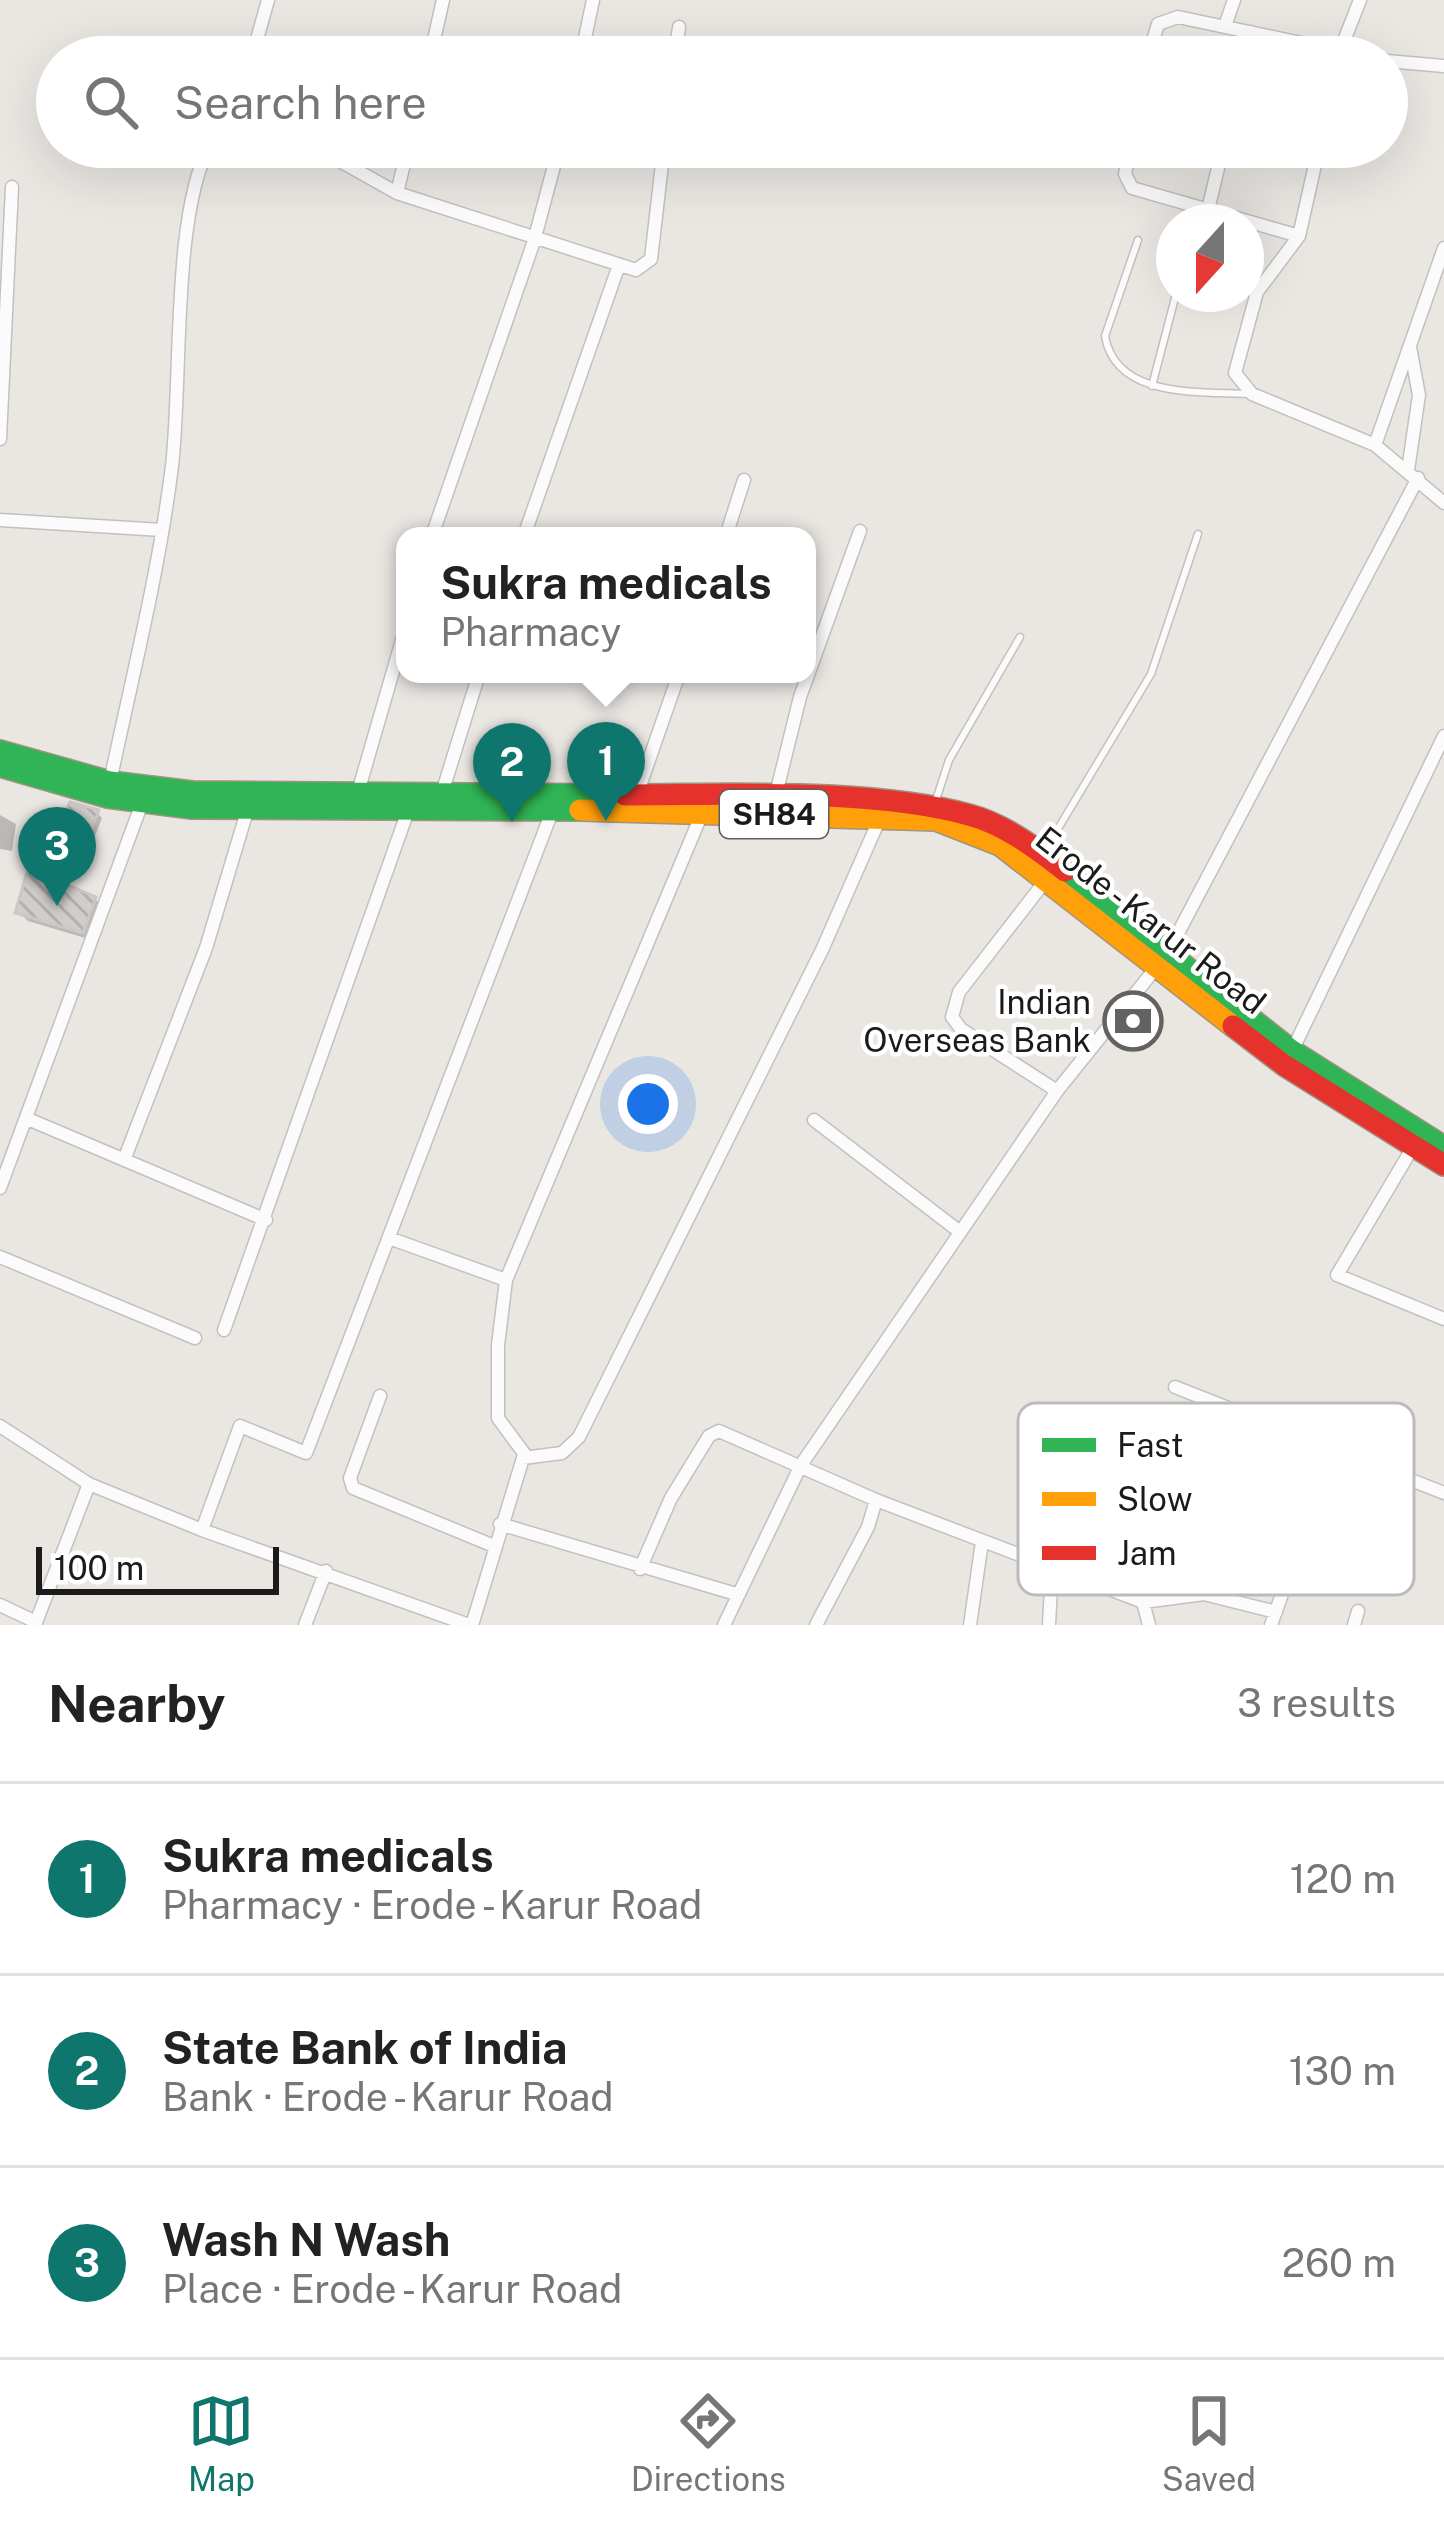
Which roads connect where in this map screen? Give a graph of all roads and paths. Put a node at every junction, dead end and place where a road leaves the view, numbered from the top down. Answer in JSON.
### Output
{"nodes":[{"id":1,"x":268,"y":0,"type":"edge"},
{"id":2,"x":443,"y":0,"type":"edge"},
{"id":3,"x":593,"y":0,"type":"edge"},
{"id":4,"x":1234,"y":0,"type":"edge"},
{"id":5,"x":1360,"y":0,"type":"edge"},
{"id":6,"x":1225,"y":26,"type":"junction"},
{"id":7,"x":679,"y":27,"type":"dead end"},
{"id":8,"x":1251,"y":32,"type":"junction"},
{"id":9,"x":258,"y":36,"type":"edge"},
{"id":10,"x":435,"y":36,"type":"edge"},
{"id":11,"x":585,"y":36,"type":"edge"},
{"id":12,"x":678,"y":36,"type":"edge"},
{"id":13,"x":1153,"y":36,"type":"edge"},
{"id":14,"x":1250,"y":36,"type":"edge"},
{"id":15,"x":1267,"y":36,"type":"edge"},
{"id":16,"x":1346,"y":36,"type":"edge"},
{"id":17,"x":1408,"y":63,"type":"edge"},
{"id":18,"x":1444,"y":66,"type":"edge"},
{"id":19,"x":202,"y":168,"type":"edge"},
{"id":20,"x":352,"y":168,"type":"edge"},
{"id":21,"x":403,"y":168,"type":"edge"},
{"id":22,"x":553,"y":168,"type":"edge"},
{"id":23,"x":661,"y":168,"type":"edge"},
{"id":24,"x":1126,"y":168,"type":"edge"},
{"id":25,"x":1218,"y":168,"type":"edge"},
{"id":26,"x":1314,"y":168,"type":"edge"},
{"id":27,"x":12,"y":187,"type":"dead end"},
{"id":28,"x":397,"y":193,"type":"junction"},
{"id":29,"x":1187,"y":204,"type":"edge"},
{"id":30,"x":1209,"y":204,"type":"edge"},
{"id":31,"x":1264,"y":226,"type":"edge"},
{"id":32,"x":1299,"y":236,"type":"junction"},
{"id":33,"x":1138,"y":240,"type":"dead end"},
{"id":34,"x":534,"y":241,"type":"junction"},
{"id":35,"x":1444,"y":248,"type":"edge"},
{"id":36,"x":619,"y":265,"type":"junction"},
{"id":37,"x":1172,"y":312,"type":"edge"},
{"id":38,"x":1409,"y":347,"type":"junction"},
{"id":39,"x":1152,"y":386,"type":"junction"},
{"id":40,"x":1252,"y":394,"type":"junction"},
{"id":41,"x":1,"y":426,"type":"edge"},
{"id":42,"x":0,"y":439,"type":"edge"},
{"id":43,"x":1375,"y":446,"type":"junction"},
{"id":44,"x":1413,"y":474,"type":"junction"},
{"id":45,"x":744,"y":480,"type":"dead end"},
{"id":46,"x":1444,"y":503,"type":"edge"},
{"id":47,"x":0,"y":520,"type":"edge"},
{"id":48,"x":435,"y":527,"type":"edge"},
{"id":49,"x":527,"y":527,"type":"edge"},
{"id":50,"x":729,"y":527,"type":"edge"},
{"id":51,"x":162,"y":530,"type":"junction"},
{"id":52,"x":860,"y":531,"type":"dead end"},
{"id":53,"x":1198,"y":533,"type":"dead end"},
{"id":54,"x":1020,"y":638,"type":"dead end"},
{"id":55,"x":816,"y":653,"type":"edge"},
{"id":56,"x":396,"y":661,"type":"edge"},
{"id":57,"x":476,"y":683,"type":"edge"},
{"id":58,"x":676,"y":683,"type":"edge"},
{"id":59,"x":805,"y":683,"type":"edge"},
{"id":60,"x":1444,"y":736,"type":"edge"},
{"id":61,"x":0,"y":751,"type":"edge"},
{"id":62,"x":0,"y":766,"type":"edge"},
{"id":63,"x":110,"y":782,"type":"junction"},
{"id":64,"x":358,"y":792,"type":"junction"},
{"id":65,"x":442,"y":793,"type":"junction"},
{"id":66,"x":775,"y":799,"type":"junction"},
{"id":67,"x":142,"y":803,"type":"junction"},
{"id":68,"x":633,"y":804,"type":"junction"},
{"id":69,"x":934,"y":807,"type":"junction"},
{"id":70,"x":248,"y":808,"type":"junction"},
{"id":71,"x":409,"y":808,"type":"junction"},
{"id":72,"x":554,"y":809,"type":"junction"},
{"id":73,"x":703,"y":811,"type":"junction"},
{"id":74,"x":880,"y":817,"type":"junction"},
{"id":75,"x":1042,"y":855,"type":"junction"},
{"id":76,"x":1048,"y":878,"type":"junction"},
{"id":77,"x":1162,"y":960,"type":"junction"},
{"id":78,"x":1288,"y":1058,"type":"junction"},
{"id":79,"x":1058,"y":1091,"type":"junction"},
{"id":80,"x":28,"y":1119,"type":"junction"},
{"id":81,"x":814,"y":1120,"type":"dead end"},
{"id":82,"x":1412,"y":1147,"type":"junction"},
{"id":83,"x":1444,"y":1147,"type":"edge"},
{"id":84,"x":124,"y":1160,"type":"junction"},
{"id":85,"x":1444,"y":1165,"type":"edge"},
{"id":86,"x":0,"y":1188,"type":"edge"},
{"id":87,"x":266,"y":1220,"type":"junction"},
{"id":88,"x":960,"y":1232,"type":"junction"},
{"id":89,"x":389,"y":1238,"type":"junction"},
{"id":90,"x":0,"y":1257,"type":"edge"},
{"id":91,"x":506,"y":1280,"type":"junction"},
{"id":92,"x":1444,"y":1319,"type":"edge"},
{"id":93,"x":224,"y":1330,"type":"dead end"},
{"id":94,"x":195,"y":1338,"type":"dead end"},
{"id":95,"x":1175,"y":1388,"type":"dead end"},
{"id":96,"x":380,"y":1396,"type":"dead end"},
{"id":97,"x":1213,"y":1403,"type":"edge"},
{"id":98,"x":0,"y":1426,"type":"edge"},
{"id":99,"x":526,"y":1456,"type":"junction"},
{"id":100,"x":801,"y":1465,"type":"junction"},
{"id":101,"x":1414,"y":1481,"type":"edge"},
{"id":102,"x":89,"y":1484,"type":"junction"},
{"id":103,"x":1444,"y":1493,"type":"edge"},
{"id":104,"x":876,"y":1500,"type":"junction"},
{"id":105,"x":500,"y":1524,"type":"junction"},
{"id":106,"x":202,"y":1530,"type":"junction"},
{"id":107,"x":982,"y":1542,"type":"junction"},
{"id":108,"x":494,"y":1546,"type":"junction"},
{"id":109,"x":1018,"y":1555,"type":"edge"},
{"id":110,"x":640,"y":1569,"type":"junction"},
{"id":111,"x":326,"y":1570,"type":"junction"},
{"id":112,"x":736,"y":1594,"type":"junction"},
{"id":113,"x":1051,"y":1595,"type":"edge"},
{"id":114,"x":1124,"y":1595,"type":"edge"},
{"id":115,"x":1196,"y":1595,"type":"edge"},
{"id":116,"x":1207,"y":1595,"type":"edge"},
{"id":117,"x":1143,"y":1602,"type":"junction"},
{"id":118,"x":0,"y":1605,"type":"edge"},
{"id":119,"x":1274,"y":1618,"type":"edge"},
{"id":120,"x":36,"y":1623,"type":"edge"},
{"id":121,"x":305,"y":1625,"type":"edge"},
{"id":122,"x":471,"y":1625,"type":"edge"},
{"id":123,"x":724,"y":1625,"type":"edge"},
{"id":124,"x":816,"y":1625,"type":"edge"},
{"id":125,"x":970,"y":1625,"type":"edge"},
{"id":126,"x":1049,"y":1625,"type":"edge"},
{"id":127,"x":1149,"y":1625,"type":"edge"}],
"edges":[{"from":1,"to":9,"type":"street"},
{"from":2,"to":10,"type":"street"},
{"from":3,"to":11,"type":"street"},
{"from":4,"to":6,"type":"street"},
{"from":5,"to":16,"type":"street"},
{"from":6,"to":8,"type":"street"},
{"from":6,"to":13,"type":"street"},
{"from":7,"to":12,"type":"street"},
{"from":8,"to":14,"type":"street"},
{"from":8,"to":15,"type":"street"},
{"from":17,"to":18,"type":"street"},
{"from":19,"to":51,"type":"street"},
{"from":20,"to":28,"type":"street"},
{"from":21,"to":28,"type":"street"},
{"from":22,"to":34,"type":"street"},
{"from":23,"to":36,"type":"street"},
{"from":24,"to":29,"type":"street"},
{"from":25,"to":30,"type":"street"},
{"from":26,"to":32,"type":"street"},
{"from":27,"to":41,"type":"street"},
{"from":28,"to":34,"type":"street"},
{"from":31,"to":32,"type":"street"},
{"from":32,"to":40,"type":"street"},
{"from":33,"to":39,"type":"lane"},
{"from":34,"to":36,"type":"street"},
{"from":34,"to":48,"type":"street"},
{"from":35,"to":38,"type":"street"},
{"from":36,"to":49,"type":"street"},
{"from":37,"to":39,"type":"lane"},
{"from":38,"to":43,"type":"street"},
{"from":38,"to":44,"type":"street"},
{"from":39,"to":40,"type":"lane"},
{"from":40,"to":43,"type":"street"},
{"from":41,"to":42,"type":"street"},
{"from":43,"to":44,"type":"street"},
{"from":44,"to":46,"type":"street"},
{"from":44,"to":77,"type":"street"},
{"from":45,"to":50,"type":"street"},
{"from":47,"to":51,"type":"street"},
{"from":51,"to":63,"type":"street"},
{"from":52,"to":55,"type":"street"},
{"from":53,"to":75,"type":"lane"},
{"from":54,"to":69,"type":"lane"},
{"from":56,"to":64,"type":"street"},
{"from":57,"to":65,"type":"street"},
{"from":58,"to":68,"type":"street"},
{"from":59,"to":66,"type":"street"},
{"from":60,"to":78,"type":"street"},
{"from":61,"to":63,"type":"main road","name":"Erode - Karur Road","number":"SH84"},
{"from":62,"to":67,"type":"main road","name":"Erode - Karur Road","number":"SH84"},
{"from":63,"to":64,"type":"main road","name":"Erode - Karur Road","number":"SH84"},
{"from":64,"to":65,"type":"main road","name":"Erode - Karur Road","number":"SH84"},
{"from":65,"to":68,"type":"main road","name":"Erode - Karur Road","number":"SH84"},
{"from":66,"to":68,"type":"main road","name":"Erode - Karur Road","number":"SH84"},
{"from":66,"to":69,"type":"main road","name":"Erode - Karur Road","number":"SH84"},
{"from":67,"to":70,"type":"main road","name":"Erode - Karur Road","number":"SH84"},
{"from":67,"to":80,"type":"street"},
{"from":68,"to":72,"type":"main road","name":"Erode - Karur Road","number":"SH84"},
{"from":68,"to":73,"type":"main road","name":"Erode - Karur Road","number":"SH84"},
{"from":69,"to":75,"type":"main road","name":"Erode - Karur Road","number":"SH84"},
{"from":70,"to":71,"type":"main road","name":"Erode - Karur Road","number":"SH84"},
{"from":70,"to":84,"type":"street"},
{"from":71,"to":72,"type":"main road","name":"Erode - Karur Road","number":"SH84"},
{"from":71,"to":87,"type":"street"},
{"from":72,"to":89,"type":"street"},
{"from":73,"to":74,"type":"main road","name":"Erode - Karur Road","number":"SH84"},
{"from":73,"to":91,"type":"street"},
{"from":74,"to":76,"type":"main road","name":"Erode - Karur Road","number":"SH84"},
{"from":74,"to":99,"type":"street"},
{"from":75,"to":77,"type":"main road","name":"Erode - Karur Road","number":"SH84"},
{"from":76,"to":77,"type":"main road","name":"Erode - Karur Road","number":"SH84"},
{"from":76,"to":79,"type":"street"},
{"from":77,"to":78,"type":"main road","name":"Erode - Karur Road","number":"SH84"},
{"from":77,"to":79,"type":"street"},
{"from":78,"to":82,"type":"main road","name":"Erode - Karur Road","number":"SH84"},
{"from":78,"to":83,"type":"main road","name":"Erode - Karur Road","number":"SH84"},
{"from":79,"to":88,"type":"street"},
{"from":80,"to":84,"type":"street"},
{"from":80,"to":86,"type":"street"},
{"from":81,"to":88,"type":"street"},
{"from":82,"to":85,"type":"main road","name":"Erode - Karur Road","number":"SH84"},
{"from":82,"to":92,"type":"street"},
{"from":84,"to":87,"type":"street"},
{"from":87,"to":93,"type":"street"},
{"from":88,"to":100,"type":"street"},
{"from":89,"to":91,"type":"street"},
{"from":89,"to":106,"type":"street"},
{"from":90,"to":94,"type":"street"},
{"from":91,"to":99,"type":"street"},
{"from":95,"to":97,"type":"street"},
{"from":96,"to":108,"type":"street"},
{"from":98,"to":102,"type":"street"},
{"from":99,"to":105,"type":"street"},
{"from":100,"to":104,"type":"street"},
{"from":100,"to":110,"type":"street"},
{"from":100,"to":112,"type":"street"},
{"from":101,"to":103,"type":"street"},
{"from":102,"to":106,"type":"street"},
{"from":102,"to":120,"type":"street"},
{"from":104,"to":107,"type":"street"},
{"from":104,"to":124,"type":"street"},
{"from":105,"to":108,"type":"street"},
{"from":105,"to":110,"type":"street"},
{"from":106,"to":111,"type":"street"},
{"from":107,"to":109,"type":"street"},
{"from":107,"to":125,"type":"street"},
{"from":108,"to":122,"type":"street"},
{"from":110,"to":112,"type":"street"},
{"from":111,"to":121,"type":"street"},
{"from":111,"to":122,"type":"street"},
{"from":112,"to":123,"type":"street"},
{"from":113,"to":126,"type":"street"},
{"from":114,"to":117,"type":"street"},
{"from":115,"to":117,"type":"street"},
{"from":116,"to":119,"type":"street"},
{"from":117,"to":127,"type":"street"},
{"from":118,"to":120,"type":"street"}]}
